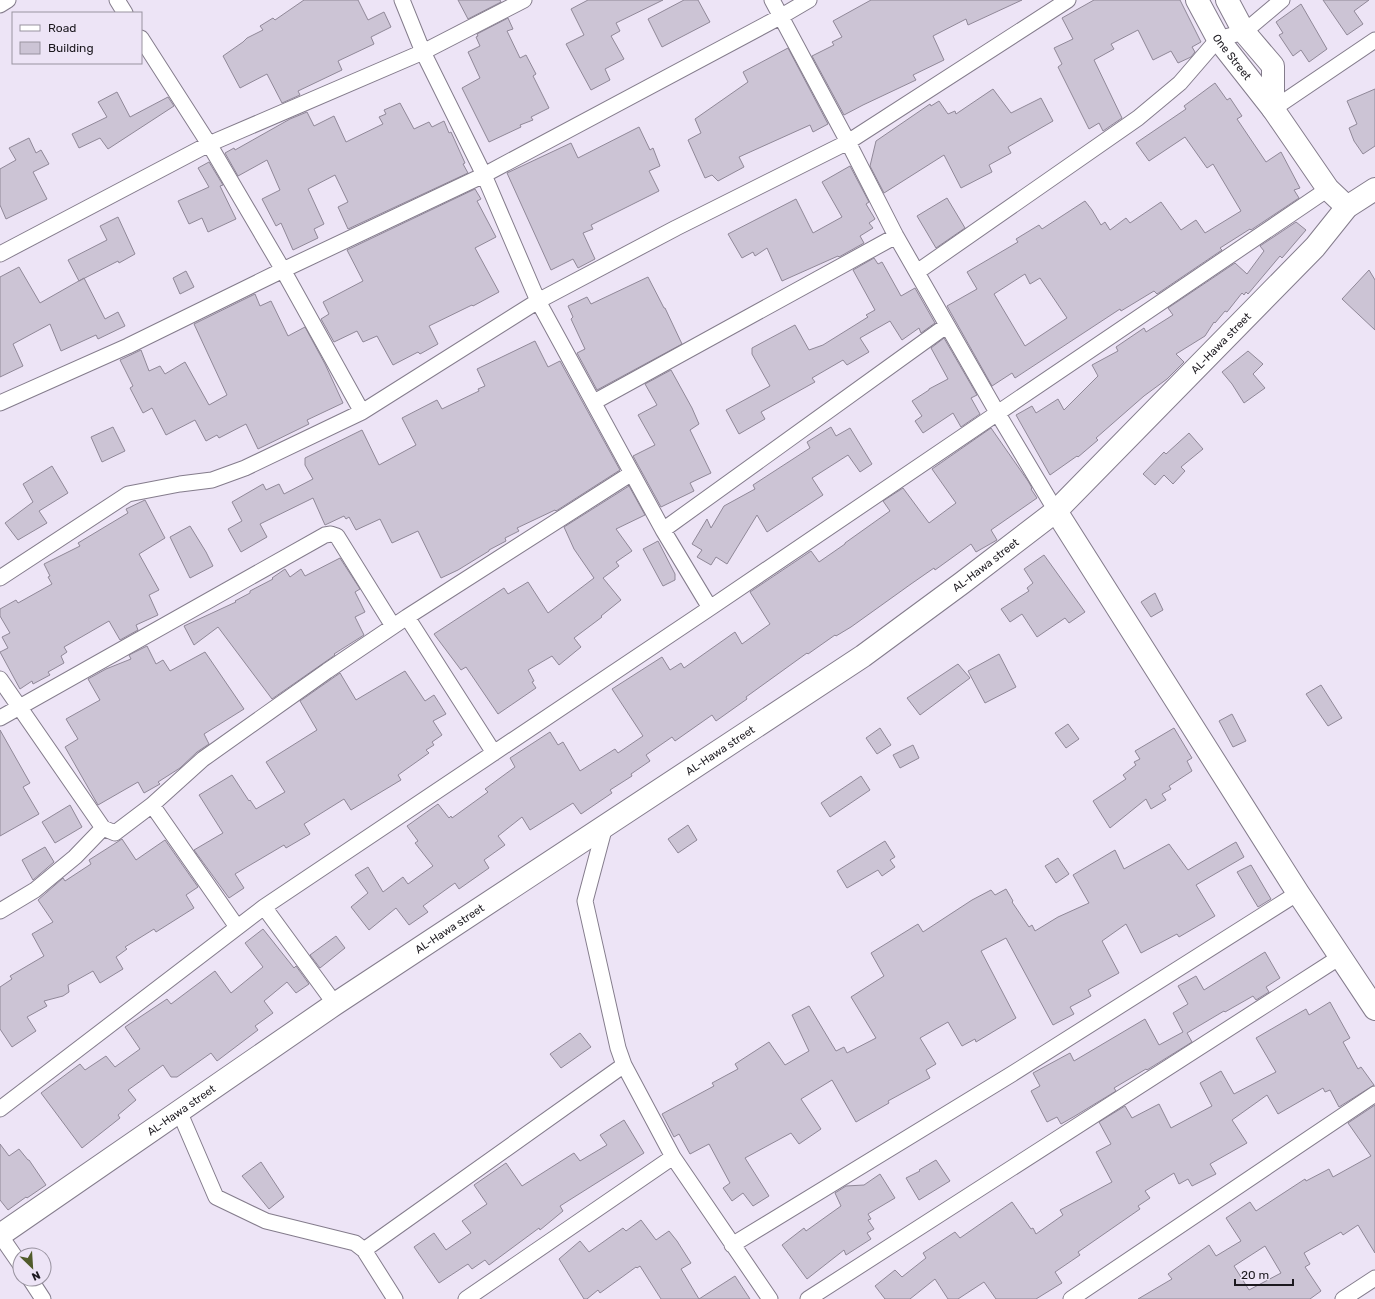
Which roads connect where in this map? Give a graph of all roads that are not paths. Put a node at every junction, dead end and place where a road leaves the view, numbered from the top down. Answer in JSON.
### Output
{"nodes":[{"id":1,"x":8,"y":0,"type":"edge"},
{"id":2,"x":117,"y":0,"type":"edge"},
{"id":3,"x":402,"y":0,"type":"edge"},
{"id":4,"x":524,"y":0,"type":"edge"},
{"id":5,"x":772,"y":0,"type":"edge"},
{"id":6,"x":809,"y":0,"type":"edge"},
{"id":7,"x":1068,"y":0,"type":"edge"},
{"id":8,"x":1197,"y":0,"type":"edge"},
{"id":9,"x":1227,"y":0,"type":"edge"},
{"id":10,"x":1282,"y":0,"type":"edge"},
{"id":11,"x":0,"y":5,"type":"edge"},
{"id":12,"x":124,"y":12,"type":"edge"},
{"id":13,"x":780,"y":17,"type":"junction"},
{"id":14,"x":1244,"y":32,"type":"junction"},
{"id":15,"x":1218,"y":38,"type":"junction"},
{"id":16,"x":142,"y":40,"type":"edge"},
{"id":17,"x":1375,"y":40,"type":"edge"},
{"id":18,"x":423,"y":52,"type":"junction"},
{"id":19,"x":1274,"y":110,"type":"junction"},
{"id":20,"x":848,"y":142,"type":"junction"},
{"id":21,"x":209,"y":144,"type":"junction"},
{"id":22,"x":484,"y":174,"type":"junction"},
{"id":23,"x":1328,"y":188,"type":"junction"},
{"id":24,"x":1375,"y":189,"type":"edge"},
{"id":25,"x":1347,"y":207,"type":"junction"},
{"id":26,"x":896,"y":236,"type":"junction"},
{"id":27,"x":0,"y":254,"type":"edge"},
{"id":28,"x":283,"y":270,"type":"junction"},
{"id":29,"x":917,"y":272,"type":"junction"},
{"id":30,"x":538,"y":301,"type":"junction"},
{"id":31,"x":946,"y":326,"type":"junction"},
{"id":32,"x":594,"y":402,"type":"junction"},
{"id":33,"x":0,"y":403,"type":"edge"},
{"id":34,"x":362,"y":412,"type":"junction"},
{"id":35,"x":998,"y":414,"type":"junction"},
{"id":36,"x":632,"y":473,"type":"junction"},
{"id":37,"x":1056,"y":511,"type":"junction"},
{"id":38,"x":663,"y":530,"type":"junction"},
{"id":39,"x":0,"y":578,"type":"edge"},
{"id":40,"x":710,"y":608,"type":"junction"},
{"id":41,"x":407,"y":617,"type":"junction"},
{"id":42,"x":393,"y":626,"type":"junction"},
{"id":43,"x":0,"y":679,"type":"edge"},
{"id":44,"x":20,"y":707,"type":"junction"},
{"id":45,"x":0,"y":718,"type":"edge"},
{"id":46,"x":494,"y":753,"type":"junction"},
{"id":47,"x":152,"y":805,"type":"junction"},
{"id":48,"x":605,"y":826,"type":"junction"},
{"id":49,"x":103,"y":828,"type":"junction"},
{"id":50,"x":1298,"y":893,"type":"junction"},
{"id":51,"x":264,"y":907,"type":"junction"},
{"id":52,"x":0,"y":911,"type":"edge"},
{"id":53,"x":237,"y":927,"type":"junction"},
{"id":54,"x":1340,"y":957,"type":"junction"},
{"id":55,"x":335,"y":1004,"type":"junction"},
{"id":56,"x":1375,"y":1009,"type":"edge"},
{"id":57,"x":624,"y":1065,"type":"junction"},
{"id":58,"x":1375,"y":1094,"type":"edge"},
{"id":59,"x":0,"y":1109,"type":"edge"},
{"id":60,"x":180,"y":1111,"type":"junction"},
{"id":61,"x":673,"y":1157,"type":"junction"},
{"id":62,"x":0,"y":1235,"type":"edge"},
{"id":63,"x":732,"y":1245,"type":"junction"},
{"id":64,"x":364,"y":1250,"type":"junction"},
{"id":65,"x":12,"y":1252,"type":"edge"},
{"id":66,"x":1375,"y":1278,"type":"edge"},
{"id":67,"x":35,"y":1287,"type":"edge"},
{"id":68,"x":43,"y":1299,"type":"edge"},
{"id":69,"x":395,"y":1299,"type":"edge"},
{"id":70,"x":466,"y":1299,"type":"edge"},
{"id":71,"x":770,"y":1299,"type":"edge"},
{"id":72,"x":808,"y":1299,"type":"edge"},
{"id":73,"x":1071,"y":1299,"type":"edge"},
{"id":74,"x":1343,"y":1299,"type":"edge"}],
"edges":[{"from":1,"to":11,"type":"street"},
{"from":2,"to":12,"type":"street"},
{"from":3,"to":18,"type":"street"},
{"from":4,"to":18,"type":"street"},
{"from":5,"to":13,"type":"street"},
{"from":6,"to":13,"type":"street"},
{"from":7,"to":20,"type":"street"},
{"from":8,"to":15,"type":"street","name":"One Street"},
{"from":9,"to":14,"type":"street"},
{"from":10,"to":14,"type":"street"},
{"from":13,"to":20,"type":"street"},
{"from":13,"to":22,"type":"street"},
{"from":14,"to":15,"type":"street"},
{"from":14,"to":19,"type":"street"},
{"from":15,"to":19,"type":"street","name":"One Street"},
{"from":15,"to":29,"type":"street"},
{"from":16,"to":21,"type":"street"},
{"from":17,"to":19,"type":"street"},
{"from":18,"to":21,"type":"street"},
{"from":18,"to":22,"type":"street"},
{"from":19,"to":23,"type":"street","name":"One Street"},
{"from":20,"to":26,"type":"street"},
{"from":20,"to":30,"type":"street"},
{"from":21,"to":27,"type":"street"},
{"from":21,"to":28,"type":"street"},
{"from":22,"to":28,"type":"street"},
{"from":22,"to":30,"type":"street"},
{"from":23,"to":25,"type":"street","name":"One Street"},
{"from":23,"to":35,"type":"street"},
{"from":24,"to":25,"type":"street","name":"AL-Hawa street"},
{"from":25,"to":37,"type":"street","name":"AL-Hawa street"},
{"from":26,"to":29,"type":"street"},
{"from":26,"to":32,"type":"street"},
{"from":28,"to":33,"type":"street"},
{"from":28,"to":34,"type":"street"},
{"from":29,"to":31,"type":"street"},
{"from":30,"to":32,"type":"street"},
{"from":30,"to":34,"type":"street"},
{"from":31,"to":35,"type":"street"},
{"from":31,"to":38,"type":"street"},
{"from":32,"to":36,"type":"street"},
{"from":34,"to":39,"type":"street"},
{"from":35,"to":37,"type":"street"},
{"from":35,"to":40,"type":"street"},
{"from":36,"to":38,"type":"street"},
{"from":36,"to":41,"type":"street"},
{"from":37,"to":48,"type":"street","name":"AL-Hawa street"},
{"from":37,"to":50,"type":"street"},
{"from":38,"to":40,"type":"street"},
{"from":40,"to":46,"type":"street"},
{"from":41,"to":42,"type":"street"},
{"from":41,"to":46,"type":"street"},
{"from":42,"to":44,"type":"street"},
{"from":42,"to":47,"type":"street"},
{"from":43,"to":44,"type":"street"},
{"from":44,"to":45,"type":"street"},
{"from":44,"to":49,"type":"street"},
{"from":46,"to":51,"type":"street"},
{"from":47,"to":49,"type":"street"},
{"from":47,"to":53,"type":"street"},
{"from":48,"to":55,"type":"street","name":"AL-Hawa street"},
{"from":48,"to":57,"type":"street"},
{"from":49,"to":52,"type":"street"},
{"from":50,"to":54,"type":"street"},
{"from":50,"to":63,"type":"street"},
{"from":51,"to":53,"type":"street"},
{"from":51,"to":55,"type":"street"},
{"from":53,"to":59,"type":"street"},
{"from":54,"to":56,"type":"street"},
{"from":54,"to":72,"type":"street"},
{"from":55,"to":60,"type":"street","name":"AL-Hawa street"},
{"from":57,"to":61,"type":"street"},
{"from":57,"to":64,"type":"street"},
{"from":58,"to":73,"type":"street"},
{"from":60,"to":62,"type":"street","name":"AL-Hawa street"},
{"from":60,"to":64,"type":"street"},
{"from":61,"to":63,"type":"street"},
{"from":61,"to":70,"type":"street"},
{"from":62,"to":65,"type":"street"},
{"from":63,"to":71,"type":"street"},
{"from":64,"to":69,"type":"street"},
{"from":66,"to":74,"type":"street"},
{"from":67,"to":68,"type":"street"}]}
